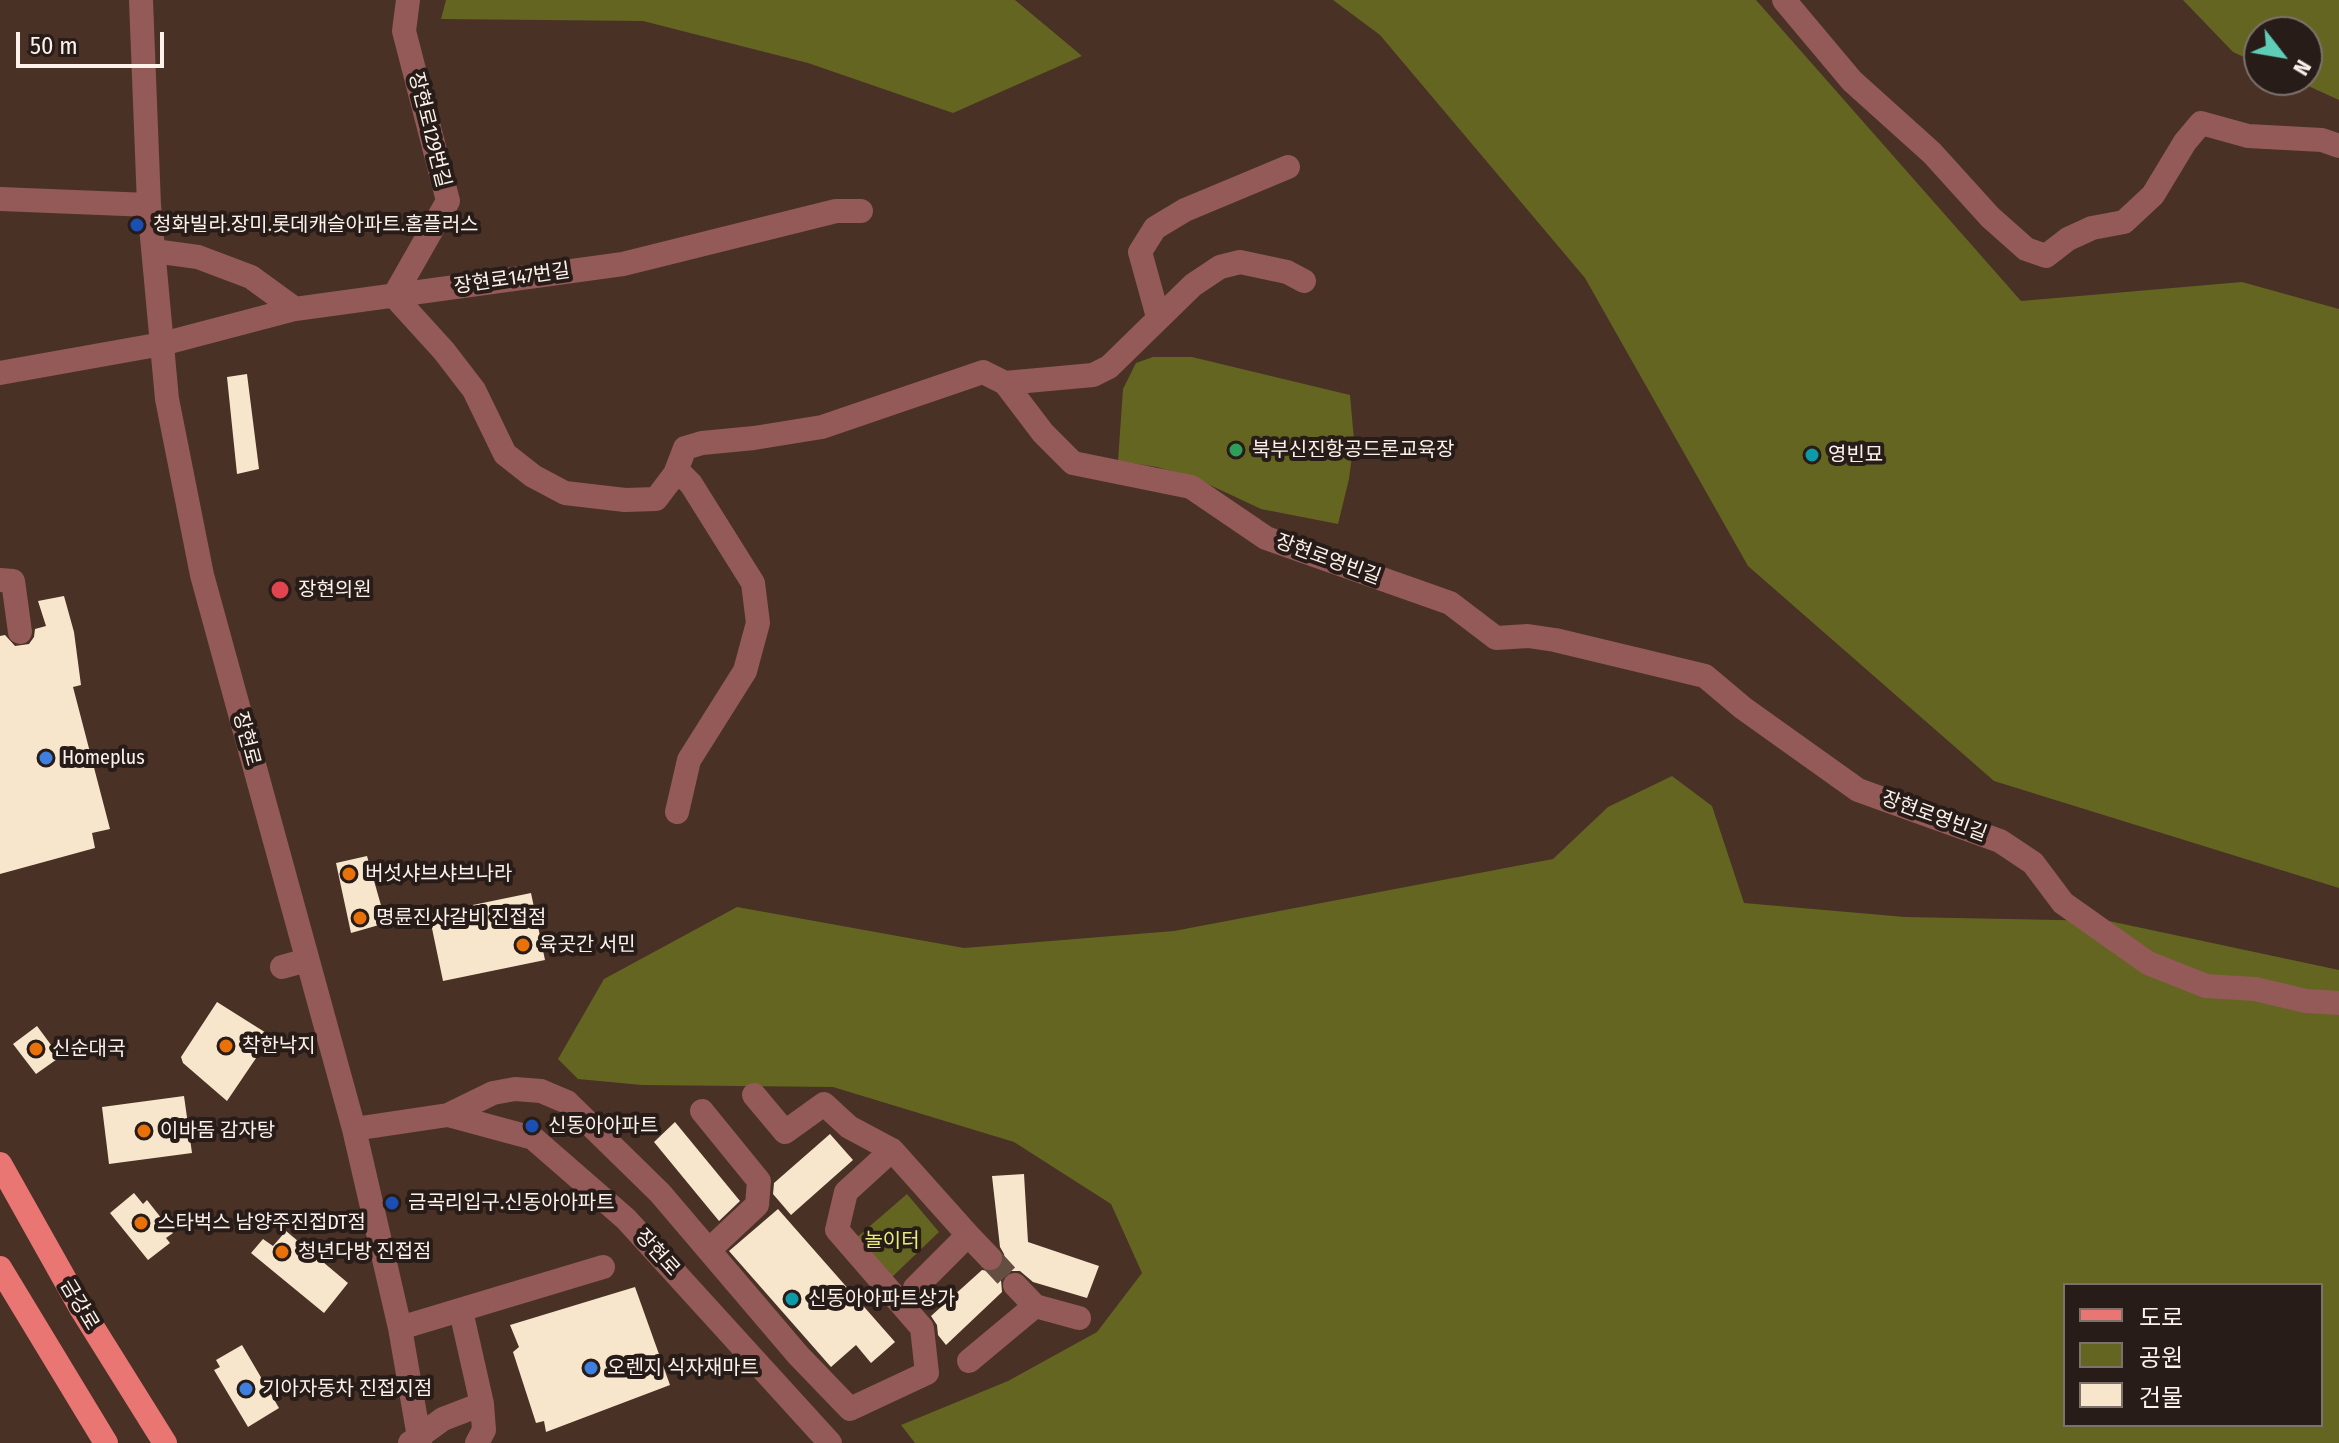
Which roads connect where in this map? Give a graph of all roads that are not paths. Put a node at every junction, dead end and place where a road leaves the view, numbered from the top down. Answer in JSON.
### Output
{"nodes":[{"id":1,"x":141,"y":0,"type":"edge"},
{"id":2,"x":408,"y":0,"type":"edge"},
{"id":3,"x":1784,"y":0,"type":"edge"},
{"id":4,"x":2339,"y":146,"type":"edge"},
{"id":5,"x":1288,"y":167,"type":"dead end"},
{"id":6,"x":0,"y":199,"type":"edge"},
{"id":7,"x":149,"y":205,"type":"junction"},
{"id":8,"x":861,"y":211,"type":"dead end"},
{"id":9,"x":154,"y":251,"type":"junction"},
{"id":10,"x":1304,"y":281,"type":"dead end"},
{"id":11,"x":394,"y":296,"type":"junction"},
{"id":12,"x":295,"y":309,"type":"junction"},
{"id":13,"x":1158,"y":317,"type":"junction"},
{"id":14,"x":162,"y":344,"type":"junction"},
{"id":15,"x":0,"y":373,"type":"edge"},
{"id":16,"x":1005,"y":383,"type":"junction"},
{"id":17,"x":677,"y":470,"type":"junction"},
{"id":18,"x":0,"y":580,"type":"edge"},
{"id":19,"x":20,"y":632,"type":"dead end"},
{"id":20,"x":677,"y":812,"type":"dead end"},
{"id":21,"x":307,"y":960,"type":"junction"},
{"id":22,"x":282,"y":967,"type":"dead end"},
{"id":23,"x":2339,"y":1003,"type":"edge"},
{"id":24,"x":754,"y":1095,"type":"dead end"},
{"id":25,"x":702,"y":1111,"type":"dead end"},
{"id":26,"x":448,"y":1115,"type":"junction"},
{"id":27,"x":354,"y":1129,"type":"junction"},
{"id":28,"x":892,"y":1150,"type":"junction"},
{"id":29,"x":0,"y":1164,"type":"edge"},
{"id":30,"x":968,"y":1235,"type":"junction"},
{"id":31,"x":709,"y":1250,"type":"junction"},
{"id":32,"x":990,"y":1258,"type":"tunnel mouth"},
{"id":33,"x":603,"y":1267,"type":"dead end"},
{"id":34,"x":0,"y":1268,"type":"edge"},
{"id":35,"x":1015,"y":1285,"type":"tunnel mouth"},
{"id":36,"x":915,"y":1288,"type":"dead end"},
{"id":37,"x":1035,"y":1306,"type":"junction"},
{"id":38,"x":461,"y":1311,"type":"junction"},
{"id":39,"x":1079,"y":1318,"type":"dead end"},
{"id":40,"x":400,"y":1328,"type":"junction"},
{"id":41,"x":969,"y":1361,"type":"dead end"},
{"id":42,"x":482,"y":1404,"type":"junction"},
{"id":43,"x":417,"y":1441,"type":"edge"},
{"id":44,"x":106,"y":1443,"type":"edge"},
{"id":45,"x":165,"y":1443,"type":"edge"},
{"id":46,"x":477,"y":1443,"type":"edge"},
{"id":47,"x":830,"y":1443,"type":"edge"}],
"edges":[{"from":1,"to":7,"type":"street","name":"장현로"},
{"from":2,"to":11,"type":"street","name":"장현로129번길"},
{"from":3,"to":4,"type":"street"},
{"from":5,"to":13,"type":"street"},
{"from":6,"to":7,"type":"street"},
{"from":7,"to":9,"type":"street","name":"장현로"},
{"from":8,"to":11,"type":"street","name":"장현로147번길"},
{"from":9,"to":12,"type":"street"},
{"from":9,"to":14,"type":"street","name":"장현로"},
{"from":10,"to":13,"type":"street"},
{"from":11,"to":12,"type":"street","name":"장현로147번길"},
{"from":11,"to":17,"type":"street"},
{"from":12,"to":14,"type":"street","name":"장현로147번길"},
{"from":13,"to":16,"type":"street"},
{"from":14,"to":15,"type":"street"},
{"from":14,"to":21,"type":"street","name":"장현로"},
{"from":16,"to":17,"type":"street"},
{"from":16,"to":23,"type":"street","name":"장현로영빈길"},
{"from":17,"to":20,"type":"street"},
{"from":18,"to":19,"type":"street"},
{"from":21,"to":22,"type":"street"},
{"from":21,"to":27,"type":"street","name":"장현로"},
{"from":24,"to":28,"type":"street"},
{"from":25,"to":31,"type":"street"},
{"from":26,"to":27,"type":"street","name":"장현로"},
{"from":26,"to":31,"type":"street"},
{"from":26,"to":47,"type":"street","name":"장현로"},
{"from":27,"to":40,"type":"street","name":"장현로"},
{"from":28,"to":30,"type":"street"},
{"from":28,"to":31,"type":"street"},
{"from":29,"to":45,"type":"main road","name":"금강로"},
{"from":30,"to":32,"type":"street"},
{"from":30,"to":36,"type":"street"},
{"from":33,"to":38,"type":"street"},
{"from":34,"to":44,"type":"main road"},
{"from":35,"to":37,"type":"street"},
{"from":37,"to":39,"type":"street"},
{"from":37,"to":41,"type":"street"},
{"from":38,"to":40,"type":"street"},
{"from":38,"to":42,"type":"street"},
{"from":40,"to":43,"type":"street","name":"장현로"},
{"from":42,"to":43,"type":"street"},
{"from":42,"to":46,"type":"street"}]}
